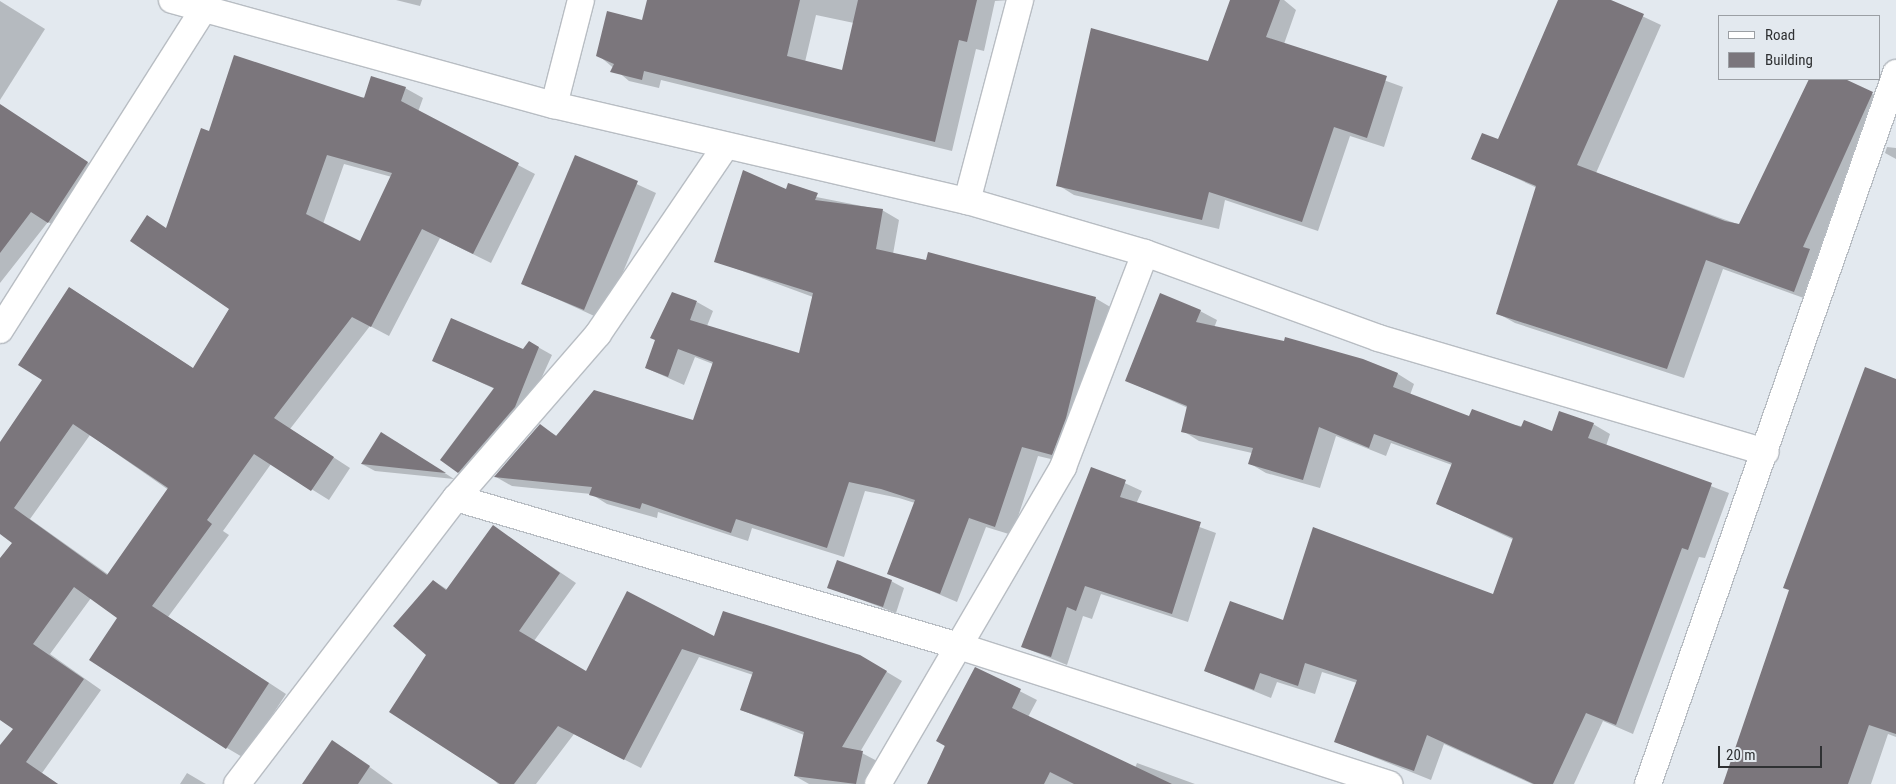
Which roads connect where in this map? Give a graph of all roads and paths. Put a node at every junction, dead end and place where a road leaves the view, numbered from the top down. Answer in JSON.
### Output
{"nodes":[{"id":1,"x":172,"y":0,"type":"edge"},
{"id":2,"x":581,"y":0,"type":"edge"},
{"id":3,"x":1020,"y":0,"type":"edge"},
{"id":4,"x":203,"y":10,"type":"junction"},
{"id":5,"x":1896,"y":73,"type":"edge"},
{"id":6,"x":554,"y":105,"type":"junction"},
{"id":7,"x":726,"y":146,"type":"junction"},
{"id":8,"x":967,"y":201,"type":"junction"},
{"id":9,"x":1145,"y":253,"type":"junction"},
{"id":10,"x":0,"y":330,"type":"edge"},
{"id":11,"x":1766,"y":452,"type":"junction"},
{"id":12,"x":456,"y":498,"type":"junction"},
{"id":13,"x":959,"y":646,"type":"junction"},
{"id":14,"x":237,"y":784,"type":"edge"},
{"id":15,"x":878,"y":784,"type":"edge"},
{"id":16,"x":1389,"y":784,"type":"edge"},
{"id":17,"x":1648,"y":784,"type":"edge"}],
"edges":[{"from":1,"to":4,"type":"street"},
{"from":2,"to":6,"type":"street"},
{"from":3,"to":8,"type":"street"},
{"from":4,"to":6,"type":"street"},
{"from":4,"to":10,"type":"street"},
{"from":5,"to":11,"type":"street"},
{"from":6,"to":7,"type":"street"},
{"from":7,"to":8,"type":"street"},
{"from":7,"to":12,"type":"street"},
{"from":8,"to":9,"type":"street"},
{"from":9,"to":11,"type":"street"},
{"from":9,"to":13,"type":"street"},
{"from":11,"to":17,"type":"street"},
{"from":12,"to":13,"type":"street"},
{"from":12,"to":14,"type":"street"},
{"from":13,"to":15,"type":"street"},
{"from":13,"to":16,"type":"street"}]}
